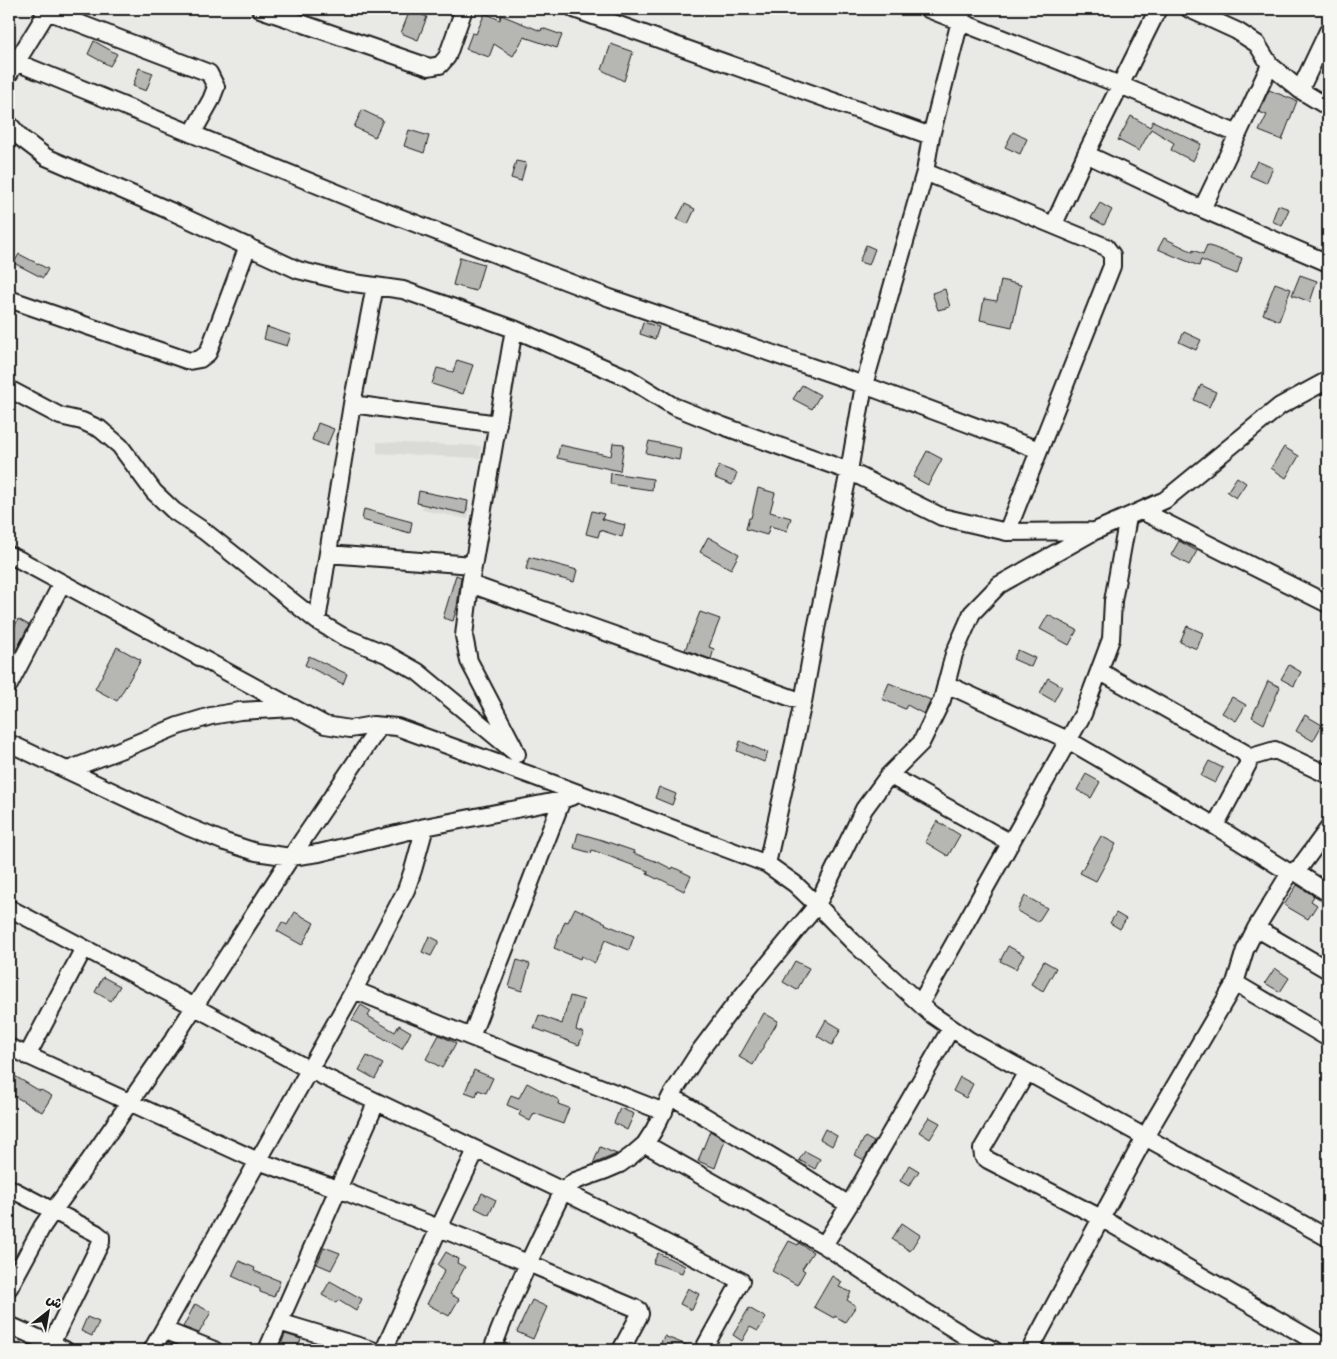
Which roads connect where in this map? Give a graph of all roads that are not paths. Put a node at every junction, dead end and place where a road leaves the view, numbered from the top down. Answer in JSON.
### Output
{"nodes":[{"id":1,"x":260,"y":9,"type":"edge"},
{"id":2,"x":464,"y":9,"type":"edge"},
{"id":3,"x":574,"y":9,"type":"edge"},
{"id":4,"x":928,"y":9,"type":"edge"},
{"id":5,"x":1158,"y":9,"type":"edge"},
{"id":6,"x":1189,"y":9,"type":"edge"},
{"id":7,"x":46,"y":10,"type":"edge"},
{"id":8,"x":589,"y":12,"type":"edge"},
{"id":9,"x":961,"y":15,"type":"edge"},
{"id":10,"x":1328,"y":31,"type":"edge"},
{"id":11,"x":1270,"y":65,"type":"junction"},
{"id":12,"x":12,"y":68,"type":"edge"},
{"id":13,"x":1120,"y":85,"type":"junction"},
{"id":14,"x":1300,"y":90,"type":"junction"},
{"id":15,"x":1328,"y":107,"type":"edge"},
{"id":16,"x":9,"y":124,"type":"edge"},
{"id":17,"x":192,"y":134,"type":"junction"},
{"id":18,"x":1238,"y":134,"type":"junction"},
{"id":19,"x":931,"y":136,"type":"junction"},
{"id":20,"x":1086,"y":154,"type":"junction"},
{"id":21,"x":925,"y":172,"type":"junction"},
{"id":22,"x":1202,"y":209,"type":"junction"},
{"id":23,"x":1054,"y":224,"type":"junction"},
{"id":24,"x":248,"y":246,"type":"junction"},
{"id":25,"x":1328,"y":263,"type":"edge"},
{"id":26,"x":375,"y":286,"type":"junction"},
{"id":27,"x":9,"y":299,"type":"edge"},
{"id":28,"x":514,"y":328,"type":"junction"},
{"id":29,"x":1328,"y":380,"type":"edge"},
{"id":30,"x":864,"y":385,"type":"junction"},
{"id":31,"x":9,"y":389,"type":"edge"},
{"id":32,"x":352,"y":404,"type":"junction"},
{"id":33,"x":498,"y":424,"type":"junction"},
{"id":34,"x":1039,"y":450,"type":"junction"},
{"id":35,"x":849,"y":471,"type":"junction"},
{"id":36,"x":1135,"y":514,"type":"junction"},
{"id":37,"x":1095,"y":531,"type":"junction"},
{"id":38,"x":1007,"y":532,"type":"junction"},
{"id":39,"x":328,"y":554,"type":"junction"},
{"id":40,"x":9,"y":555,"type":"edge"},
{"id":41,"x":473,"y":565,"type":"junction"},
{"id":42,"x":62,"y":582,"type":"junction"},
{"id":43,"x":470,"y":584,"type":"junction"},
{"id":44,"x":1328,"y":604,"type":"edge"},
{"id":45,"x":317,"y":621,"type":"junction"},
{"id":46,"x":1099,"y":671,"type":"junction"},
{"id":47,"x":11,"y":674,"type":"edge"},
{"id":48,"x":946,"y":684,"type":"junction"},
{"id":49,"x":803,"y":702,"type":"junction"},
{"id":50,"x":294,"y":708,"type":"junction"},
{"id":51,"x":380,"y":726,"type":"junction"},
{"id":52,"x":1068,"y":740,"type":"junction"},
{"id":53,"x":9,"y":743,"type":"edge"},
{"id":54,"x":517,"y":754,"type":"junction"},
{"id":55,"x":1248,"y":758,"type":"junction"},
{"id":56,"x":68,"y":770,"type":"junction"},
{"id":57,"x":530,"y":775,"type":"junction"},
{"id":58,"x":889,"y":775,"type":"junction"},
{"id":59,"x":1328,"y":775,"type":"edge"},
{"id":60,"x":579,"y":794,"type":"junction"},
{"id":61,"x":562,"y":800,"type":"junction"},
{"id":62,"x":1215,"y":826,"type":"junction"},
{"id":63,"x":425,"y":827,"type":"junction"},
{"id":64,"x":1328,"y":828,"type":"edge"},
{"id":65,"x":1011,"y":843,"type":"junction"},
{"id":66,"x":291,"y":857,"type":"junction"},
{"id":67,"x":766,"y":864,"type":"junction"},
{"id":68,"x":1292,"y":872,"type":"junction"},
{"id":69,"x":1328,"y":893,"type":"edge"},
{"id":70,"x":817,"y":905,"type":"junction"},
{"id":71,"x":9,"y":908,"type":"edge"},
{"id":72,"x":1256,"y":928,"type":"junction"},
{"id":73,"x":84,"y":948,"type":"junction"},
{"id":74,"x":1328,"y":970,"type":"edge"},
{"id":75,"x":1235,"y":983,"type":"junction"},
{"id":76,"x":354,"y":990,"type":"junction"},
{"id":77,"x":920,"y":1004,"type":"junction"},
{"id":78,"x":195,"y":1007,"type":"junction"},
{"id":79,"x":952,"y":1028,"type":"junction"},
{"id":80,"x":471,"y":1037,"type":"junction"},
{"id":81,"x":1328,"y":1038,"type":"edge"},
{"id":82,"x":9,"y":1047,"type":"edge"},
{"id":83,"x":27,"y":1056,"type":"junction"},
{"id":84,"x":310,"y":1070,"type":"junction"},
{"id":85,"x":1027,"y":1072,"type":"junction"},
{"id":86,"x":671,"y":1096,"type":"junction"},
{"id":87,"x":376,"y":1102,"type":"junction"},
{"id":88,"x":130,"y":1103,"type":"junction"},
{"id":89,"x":664,"y":1112,"type":"junction"},
{"id":90,"x":1145,"y":1137,"type":"junction"},
{"id":91,"x":645,"y":1144,"type":"junction"},
{"id":92,"x":476,"y":1150,"type":"junction"},
{"id":93,"x":258,"y":1160,"type":"junction"},
{"id":94,"x":9,"y":1188,"type":"edge"},
{"id":95,"x":338,"y":1189,"type":"junction"},
{"id":96,"x":563,"y":1192,"type":"junction"},
{"id":97,"x":849,"y":1205,"type":"junction"},
{"id":98,"x":53,"y":1211,"type":"junction"},
{"id":99,"x":1100,"y":1218,"type":"junction"},
{"id":100,"x":439,"y":1228,"type":"junction"},
{"id":101,"x":1328,"y":1238,"type":"edge"},
{"id":102,"x":824,"y":1245,"type":"junction"},
{"id":103,"x":528,"y":1263,"type":"junction"},
{"id":104,"x":9,"y":1288,"type":"edge"},
{"id":105,"x":279,"y":1322,"type":"junction"},
{"id":106,"x":9,"y":1325,"type":"edge"},
{"id":107,"x":164,"y":1330,"type":"junction"},
{"id":108,"x":55,"y":1348,"type":"edge"},
{"id":109,"x":1328,"y":1349,"type":"edge"},
{"id":110,"x":152,"y":1350,"type":"edge"},
{"id":111,"x":214,"y":1350,"type":"edge"},
{"id":112,"x":266,"y":1350,"type":"edge"},
{"id":113,"x":372,"y":1350,"type":"edge"},
{"id":114,"x":384,"y":1350,"type":"edge"},
{"id":115,"x":492,"y":1350,"type":"edge"},
{"id":116,"x":621,"y":1350,"type":"edge"},
{"id":117,"x":703,"y":1350,"type":"edge"},
{"id":118,"x":994,"y":1350,"type":"edge"},
{"id":119,"x":1030,"y":1350,"type":"edge"}],
"edges":[{"from":1,"to":2,"type":"street"},
{"from":3,"to":8,"type":"street"},
{"from":4,"to":9,"type":"street"},
{"from":5,"to":13,"type":"street"},
{"from":6,"to":11,"type":"street"},
{"from":7,"to":12,"type":"street"},
{"from":7,"to":17,"type":"street"},
{"from":8,"to":19,"type":"street"},
{"from":9,"to":13,"type":"street"},
{"from":9,"to":19,"type":"street"},
{"from":10,"to":14,"type":"street"},
{"from":11,"to":14,"type":"street"},
{"from":11,"to":18,"type":"street"},
{"from":12,"to":17,"type":"street"},
{"from":13,"to":18,"type":"street"},
{"from":13,"to":20,"type":"street"},
{"from":14,"to":15,"type":"street"},
{"from":16,"to":24,"type":"street"},
{"from":17,"to":30,"type":"street"},
{"from":18,"to":22,"type":"street"},
{"from":19,"to":21,"type":"street"},
{"from":20,"to":22,"type":"street"},
{"from":20,"to":23,"type":"street"},
{"from":21,"to":23,"type":"street"},
{"from":21,"to":30,"type":"street"},
{"from":22,"to":25,"type":"street"},
{"from":23,"to":34,"type":"street"},
{"from":24,"to":26,"type":"street"},
{"from":24,"to":27,"type":"street"},
{"from":26,"to":28,"type":"street"},
{"from":26,"to":32,"type":"street"},
{"from":28,"to":33,"type":"street"},
{"from":28,"to":35,"type":"street"},
{"from":29,"to":36,"type":"street"},
{"from":30,"to":34,"type":"street"},
{"from":30,"to":35,"type":"street"},
{"from":31,"to":45,"type":"street"},
{"from":32,"to":33,"type":"street"},
{"from":32,"to":39,"type":"street"},
{"from":33,"to":41,"type":"street"},
{"from":34,"to":38,"type":"street"},
{"from":35,"to":38,"type":"street"},
{"from":35,"to":49,"type":"street"},
{"from":36,"to":37,"type":"street"},
{"from":36,"to":44,"type":"street"},
{"from":36,"to":46,"type":"street"},
{"from":37,"to":38,"type":"street"},
{"from":37,"to":48,"type":"street"},
{"from":39,"to":41,"type":"street"},
{"from":39,"to":45,"type":"street"},
{"from":40,"to":42,"type":"street"},
{"from":41,"to":43,"type":"street"},
{"from":42,"to":47,"type":"street"},
{"from":42,"to":50,"type":"street"},
{"from":43,"to":49,"type":"street"},
{"from":43,"to":54,"type":"street"},
{"from":45,"to":54,"type":"street"},
{"from":46,"to":52,"type":"street"},
{"from":46,"to":55,"type":"street"},
{"from":48,"to":52,"type":"street"},
{"from":48,"to":58,"type":"street"},
{"from":49,"to":67,"type":"street"},
{"from":50,"to":51,"type":"street"},
{"from":50,"to":56,"type":"street"},
{"from":51,"to":57,"type":"street"},
{"from":51,"to":66,"type":"street"},
{"from":52,"to":62,"type":"street"},
{"from":52,"to":65,"type":"street"},
{"from":53,"to":56,"type":"street"},
{"from":54,"to":57,"type":"street"},
{"from":55,"to":59,"type":"street"},
{"from":55,"to":62,"type":"street"},
{"from":56,"to":66,"type":"street"},
{"from":57,"to":60,"type":"street"},
{"from":58,"to":65,"type":"street"},
{"from":58,"to":70,"type":"street"},
{"from":60,"to":61,"type":"street"},
{"from":60,"to":67,"type":"street"},
{"from":61,"to":63,"type":"street"},
{"from":61,"to":80,"type":"street"},
{"from":62,"to":68,"type":"street"},
{"from":63,"to":66,"type":"street"},
{"from":63,"to":76,"type":"street"},
{"from":64,"to":68,"type":"street"},
{"from":65,"to":77,"type":"street"},
{"from":66,"to":78,"type":"street"},
{"from":67,"to":70,"type":"street"},
{"from":68,"to":69,"type":"street"},
{"from":68,"to":72,"type":"street"},
{"from":70,"to":77,"type":"street"},
{"from":70,"to":86,"type":"street"},
{"from":71,"to":73,"type":"street"},
{"from":72,"to":74,"type":"street"},
{"from":72,"to":75,"type":"street"},
{"from":73,"to":78,"type":"street"},
{"from":73,"to":83,"type":"street"},
{"from":75,"to":81,"type":"street"},
{"from":75,"to":90,"type":"street"},
{"from":76,"to":80,"type":"street"},
{"from":76,"to":84,"type":"street"},
{"from":77,"to":79,"type":"street"},
{"from":78,"to":84,"type":"street"},
{"from":78,"to":88,"type":"street"},
{"from":79,"to":85,"type":"street"},
{"from":79,"to":97,"type":"street"},
{"from":80,"to":89,"type":"street"},
{"from":82,"to":83,"type":"street"},
{"from":83,"to":88,"type":"street"},
{"from":84,"to":87,"type":"street"},
{"from":84,"to":93,"type":"street"},
{"from":85,"to":90,"type":"street"},
{"from":85,"to":99,"type":"street"},
{"from":86,"to":89,"type":"street"},
{"from":86,"to":97,"type":"street"},
{"from":87,"to":92,"type":"street"},
{"from":87,"to":95,"type":"street"},
{"from":88,"to":93,"type":"street"},
{"from":88,"to":98,"type":"street"},
{"from":89,"to":91,"type":"street"},
{"from":90,"to":99,"type":"street"},
{"from":90,"to":101,"type":"street"},
{"from":91,"to":96,"type":"street"},
{"from":91,"to":102,"type":"street"},
{"from":92,"to":96,"type":"street"},
{"from":92,"to":100,"type":"street"},
{"from":93,"to":95,"type":"street"},
{"from":93,"to":107,"type":"street"},
{"from":94,"to":98,"type":"street"},
{"from":95,"to":100,"type":"street"},
{"from":95,"to":105,"type":"street"},
{"from":96,"to":103,"type":"street"},
{"from":96,"to":117,"type":"street"},
{"from":97,"to":102,"type":"street"},
{"from":98,"to":104,"type":"street"},
{"from":98,"to":108,"type":"street"},
{"from":99,"to":109,"type":"street"},
{"from":99,"to":119,"type":"street"},
{"from":100,"to":103,"type":"street"},
{"from":100,"to":114,"type":"street"},
{"from":102,"to":118,"type":"street"},
{"from":103,"to":115,"type":"street"},
{"from":103,"to":116,"type":"street"},
{"from":105,"to":112,"type":"street"},
{"from":105,"to":113,"type":"street"},
{"from":106,"to":108,"type":"street"},
{"from":107,"to":110,"type":"street"},
{"from":107,"to":111,"type":"street"}]}
